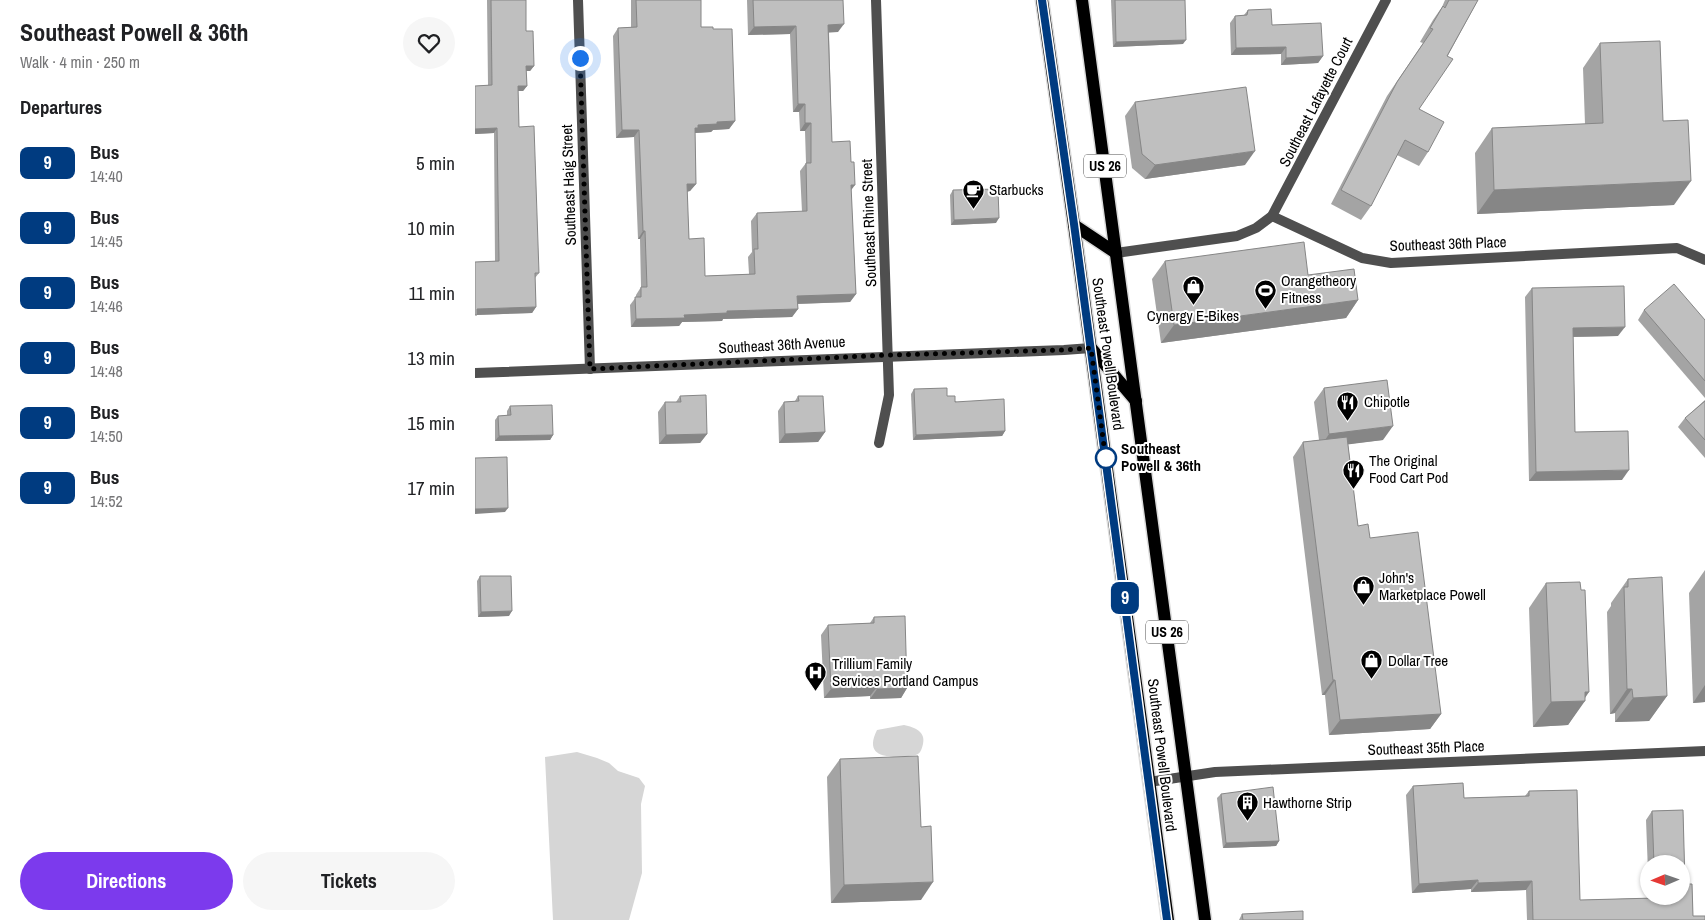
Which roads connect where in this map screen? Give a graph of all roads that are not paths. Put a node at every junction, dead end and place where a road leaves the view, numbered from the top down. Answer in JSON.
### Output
{"nodes":[{"id":1,"x":578,"y":0,"type":"edge"},
{"id":2,"x":876,"y":0,"type":"edge"},
{"id":3,"x":1042,"y":0,"type":"edge"},
{"id":4,"x":1082,"y":0,"type":"edge"},
{"id":5,"x":1385,"y":0,"type":"edge"},
{"id":6,"x":1272,"y":216,"type":"junction"},
{"id":7,"x":1074,"y":224,"type":"junction"},
{"id":8,"x":1117,"y":253,"type":"junction"},
{"id":9,"x":1705,"y":260,"type":"edge"},
{"id":10,"x":1091,"y":348,"type":"junction"},
{"id":11,"x":889,"y":355,"type":"junction"},
{"id":12,"x":590,"y":369,"type":"junction"},
{"id":13,"x":475,"y":373,"type":"edge"},
{"id":14,"x":1136,"y":402,"type":"junction"},
{"id":15,"x":879,"y":443,"type":"dead end"},
{"id":16,"x":1705,"y":752,"type":"edge"},
{"id":17,"x":1186,"y":776,"type":"junction"},
{"id":18,"x":1149,"y":782,"type":"junction"},
{"id":19,"x":1167,"y":920,"type":"edge"},
{"id":20,"x":1205,"y":920,"type":"edge"}],
"edges":[{"from":1,"to":12,"type":"street","name":"Southeast Haig Street"},
{"from":2,"to":11,"type":"street","name":"Southeast Rhine Street"},
{"from":3,"to":7,"type":"main road","name":"Southeast Powell Boulevard","number":"US 26"},
{"from":4,"to":8,"type":"main road","name":"Southeast Powell Boulevard","number":"US 26"},
{"from":5,"to":6,"type":"street","name":"Southeast Lafayette Court"},
{"from":6,"to":8,"type":"street"},
{"from":6,"to":9,"type":"street","name":"Southeast 36th Place"},
{"from":7,"to":8,"type":"main road"},
{"from":7,"to":10,"type":"main road","name":"Southeast Powell Boulevard","number":"US 26"},
{"from":8,"to":14,"type":"main road","name":"Southeast Powell Boulevard","number":"US 26"},
{"from":10,"to":11,"type":"street","name":"Southeast 36th Avenue"},
{"from":10,"to":14,"type":"main road"},
{"from":10,"to":18,"type":"main road","name":"Southeast Powell Boulevard","number":"US 26"},
{"from":11,"to":12,"type":"street","name":"Southeast 36th Avenue"},
{"from":11,"to":15,"type":"street","name":"Southeast Rhine Street"},
{"from":12,"to":13,"type":"street","name":"Southeast 36th Avenue"},
{"from":14,"to":17,"type":"main road","name":"Southeast Powell Boulevard","number":"US 26"},
{"from":16,"to":17,"type":"street","name":"Southeast 35th Place"},
{"from":17,"to":18,"type":"street","name":"Southeast 35th Place"},
{"from":17,"to":20,"type":"main road","name":"Southeast Powell Boulevard","number":"US 26"},
{"from":18,"to":19,"type":"main road","name":"Southeast Powell Boulevard","number":"US 26"}]}
